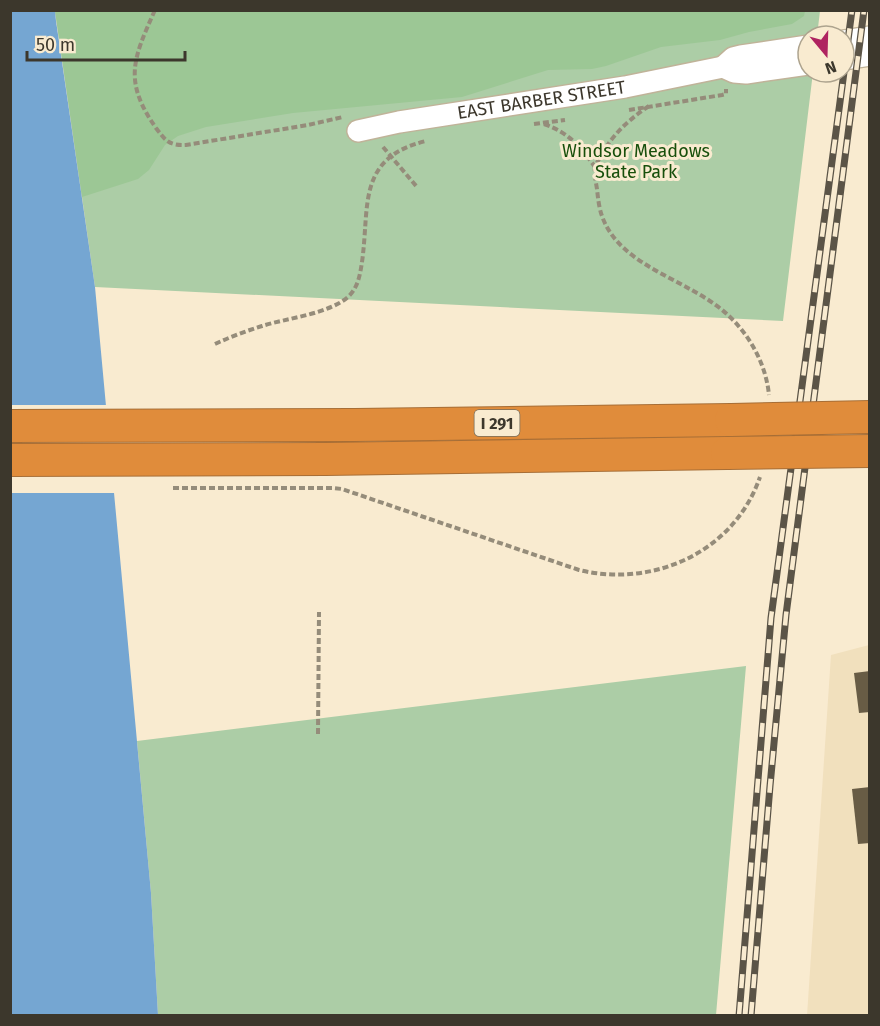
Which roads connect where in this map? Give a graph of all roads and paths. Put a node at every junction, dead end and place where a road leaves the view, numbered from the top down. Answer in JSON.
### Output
{"nodes":[{"id":1,"x":155,"y":10,"type":"edge"},
{"id":2,"x":796,"y":48,"type":"edge"},
{"id":3,"x":796,"y":66,"type":"edge"},
{"id":4,"x":724,"y":75,"type":"junction"},
{"id":5,"x":649,"y":106,"type":"junction"},
{"id":6,"x":626,"y":110,"type":"dead end"},
{"id":7,"x":566,"y":119,"type":"dead end"},
{"id":8,"x":356,"y":122,"type":"joint"},
{"id":9,"x":543,"y":123,"type":"junction"},
{"id":10,"x":532,"y":125,"type":"dead end"},
{"id":11,"x":434,"y":139,"type":"dead end"},
{"id":12,"x":390,"y":156,"type":"junction"},
{"id":13,"x":417,"y":187,"type":"dead end"},
{"id":14,"x":215,"y":344,"type":"dead end"},
{"id":15,"x":870,"y":417,"type":"edge"},
{"id":16,"x":10,"y":426,"type":"edge"},
{"id":17,"x":870,"y":451,"type":"edge"},
{"id":18,"x":10,"y":460,"type":"edge"},
{"id":19,"x":319,"y":612,"type":"dead end"},
{"id":20,"x":318,"y":734,"type":"dead end"}],
"edges":[{"from":1,"to":8,"type":"path"},
{"from":2,"to":4,"type":"street","name":"EAST BARBER STREET"},
{"from":3,"to":4,"type":"street","name":"EAST BARBER STREET"},
{"from":4,"to":5,"type":"path"},
{"from":4,"to":8,"type":"street","name":"EAST BARBER STREET"},
{"from":5,"to":6,"type":"path"},
{"from":5,"to":9,"type":"path"},
{"from":7,"to":9,"type":"path"},
{"from":9,"to":10,"type":"path"},
{"from":11,"to":12,"type":"path"},
{"from":12,"to":13,"type":"path"},
{"from":12,"to":14,"type":"path"},
{"from":15,"to":16,"type":"highway","number":"I 291","bridge":true},
{"from":17,"to":18,"type":"highway","number":"I 291","bridge":true},
{"from":19,"to":20,"type":"path"}]}
